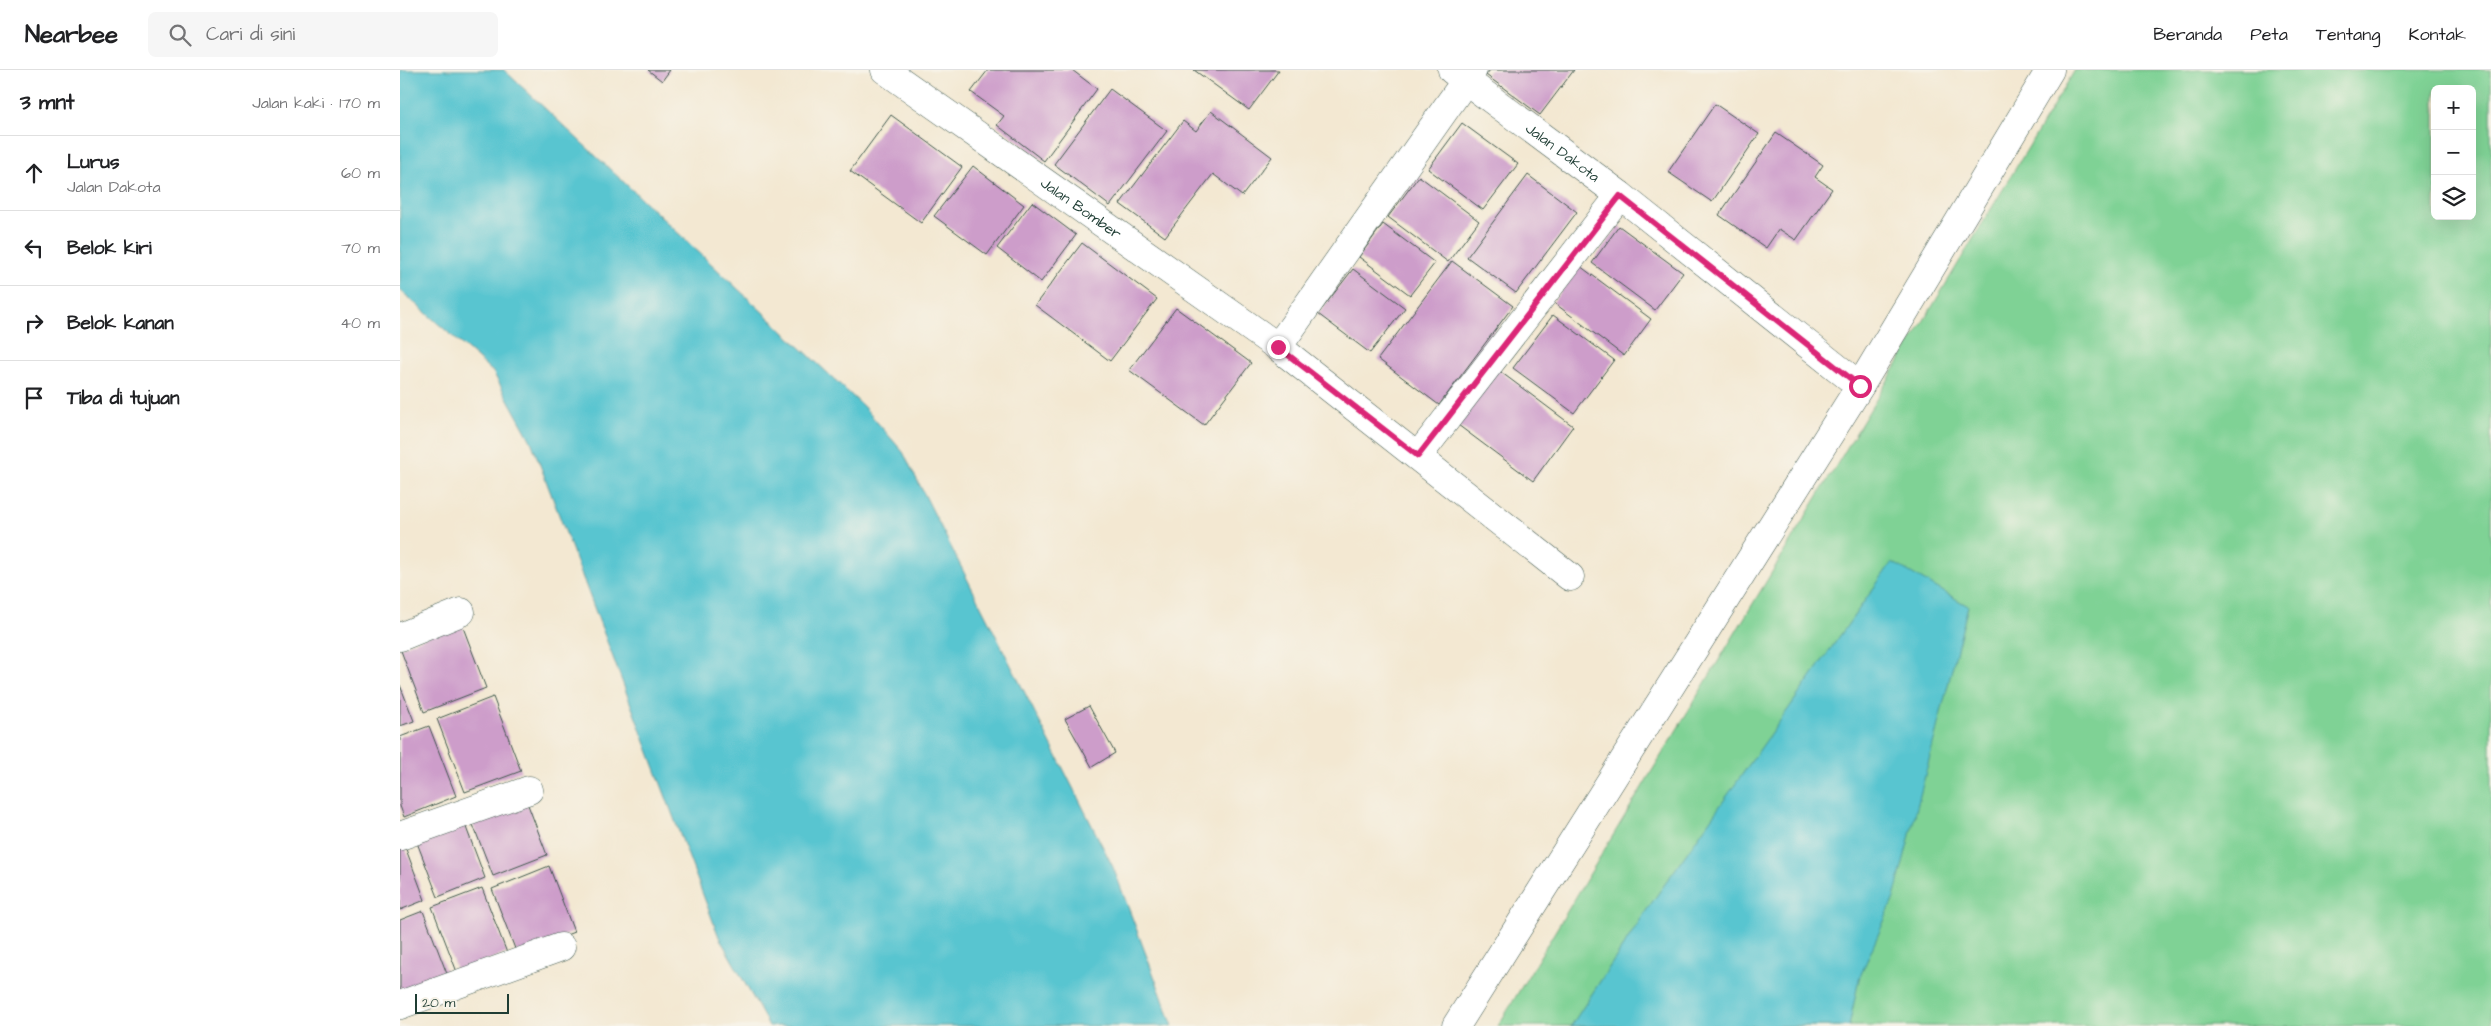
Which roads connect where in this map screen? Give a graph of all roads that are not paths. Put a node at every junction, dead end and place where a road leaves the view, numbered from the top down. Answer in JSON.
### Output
{"nodes":[{"id":1,"x":885,"y":70,"type":"edge"},
{"id":2,"x":2050,"y":70,"type":"edge"},
{"id":3,"x":1464,"y":73,"type":"edge"},
{"id":4,"x":1620,"y":196,"type":"junction"},
{"id":5,"x":1278,"y":347,"type":"junction"},
{"id":6,"x":1860,"y":386,"type":"junction"},
{"id":7,"x":1418,"y":456,"type":"junction"},
{"id":8,"x":1570,"y":577,"type":"dead end"},
{"id":9,"x":461,"y":612,"type":"dead end"},
{"id":10,"x":400,"y":637,"type":"edge"},
{"id":11,"x":528,"y":790,"type":"dead end"},
{"id":12,"x":400,"y":836,"type":"edge"},
{"id":13,"x":561,"y":947,"type":"dead end"},
{"id":14,"x":400,"y":1005,"type":"edge"},
{"id":15,"x":1456,"y":1026,"type":"edge"}],
"edges":[{"from":1,"to":5,"type":"lane","name":"Jalan Bomber"},
{"from":2,"to":6,"type":"lane"},
{"from":3,"to":4,"type":"lane","name":"Jalan Dakota"},
{"from":3,"to":5,"type":"lane"},
{"from":4,"to":6,"type":"lane","name":"Jalan Dakota"},
{"from":4,"to":7,"type":"lane"},
{"from":5,"to":7,"type":"lane","name":"Jalan Bomber"},
{"from":6,"to":15,"type":"lane"},
{"from":7,"to":8,"type":"lane","name":"Jalan Bomber"},
{"from":9,"to":10,"type":"lane"},
{"from":11,"to":12,"type":"lane"},
{"from":13,"to":14,"type":"lane"}]}
